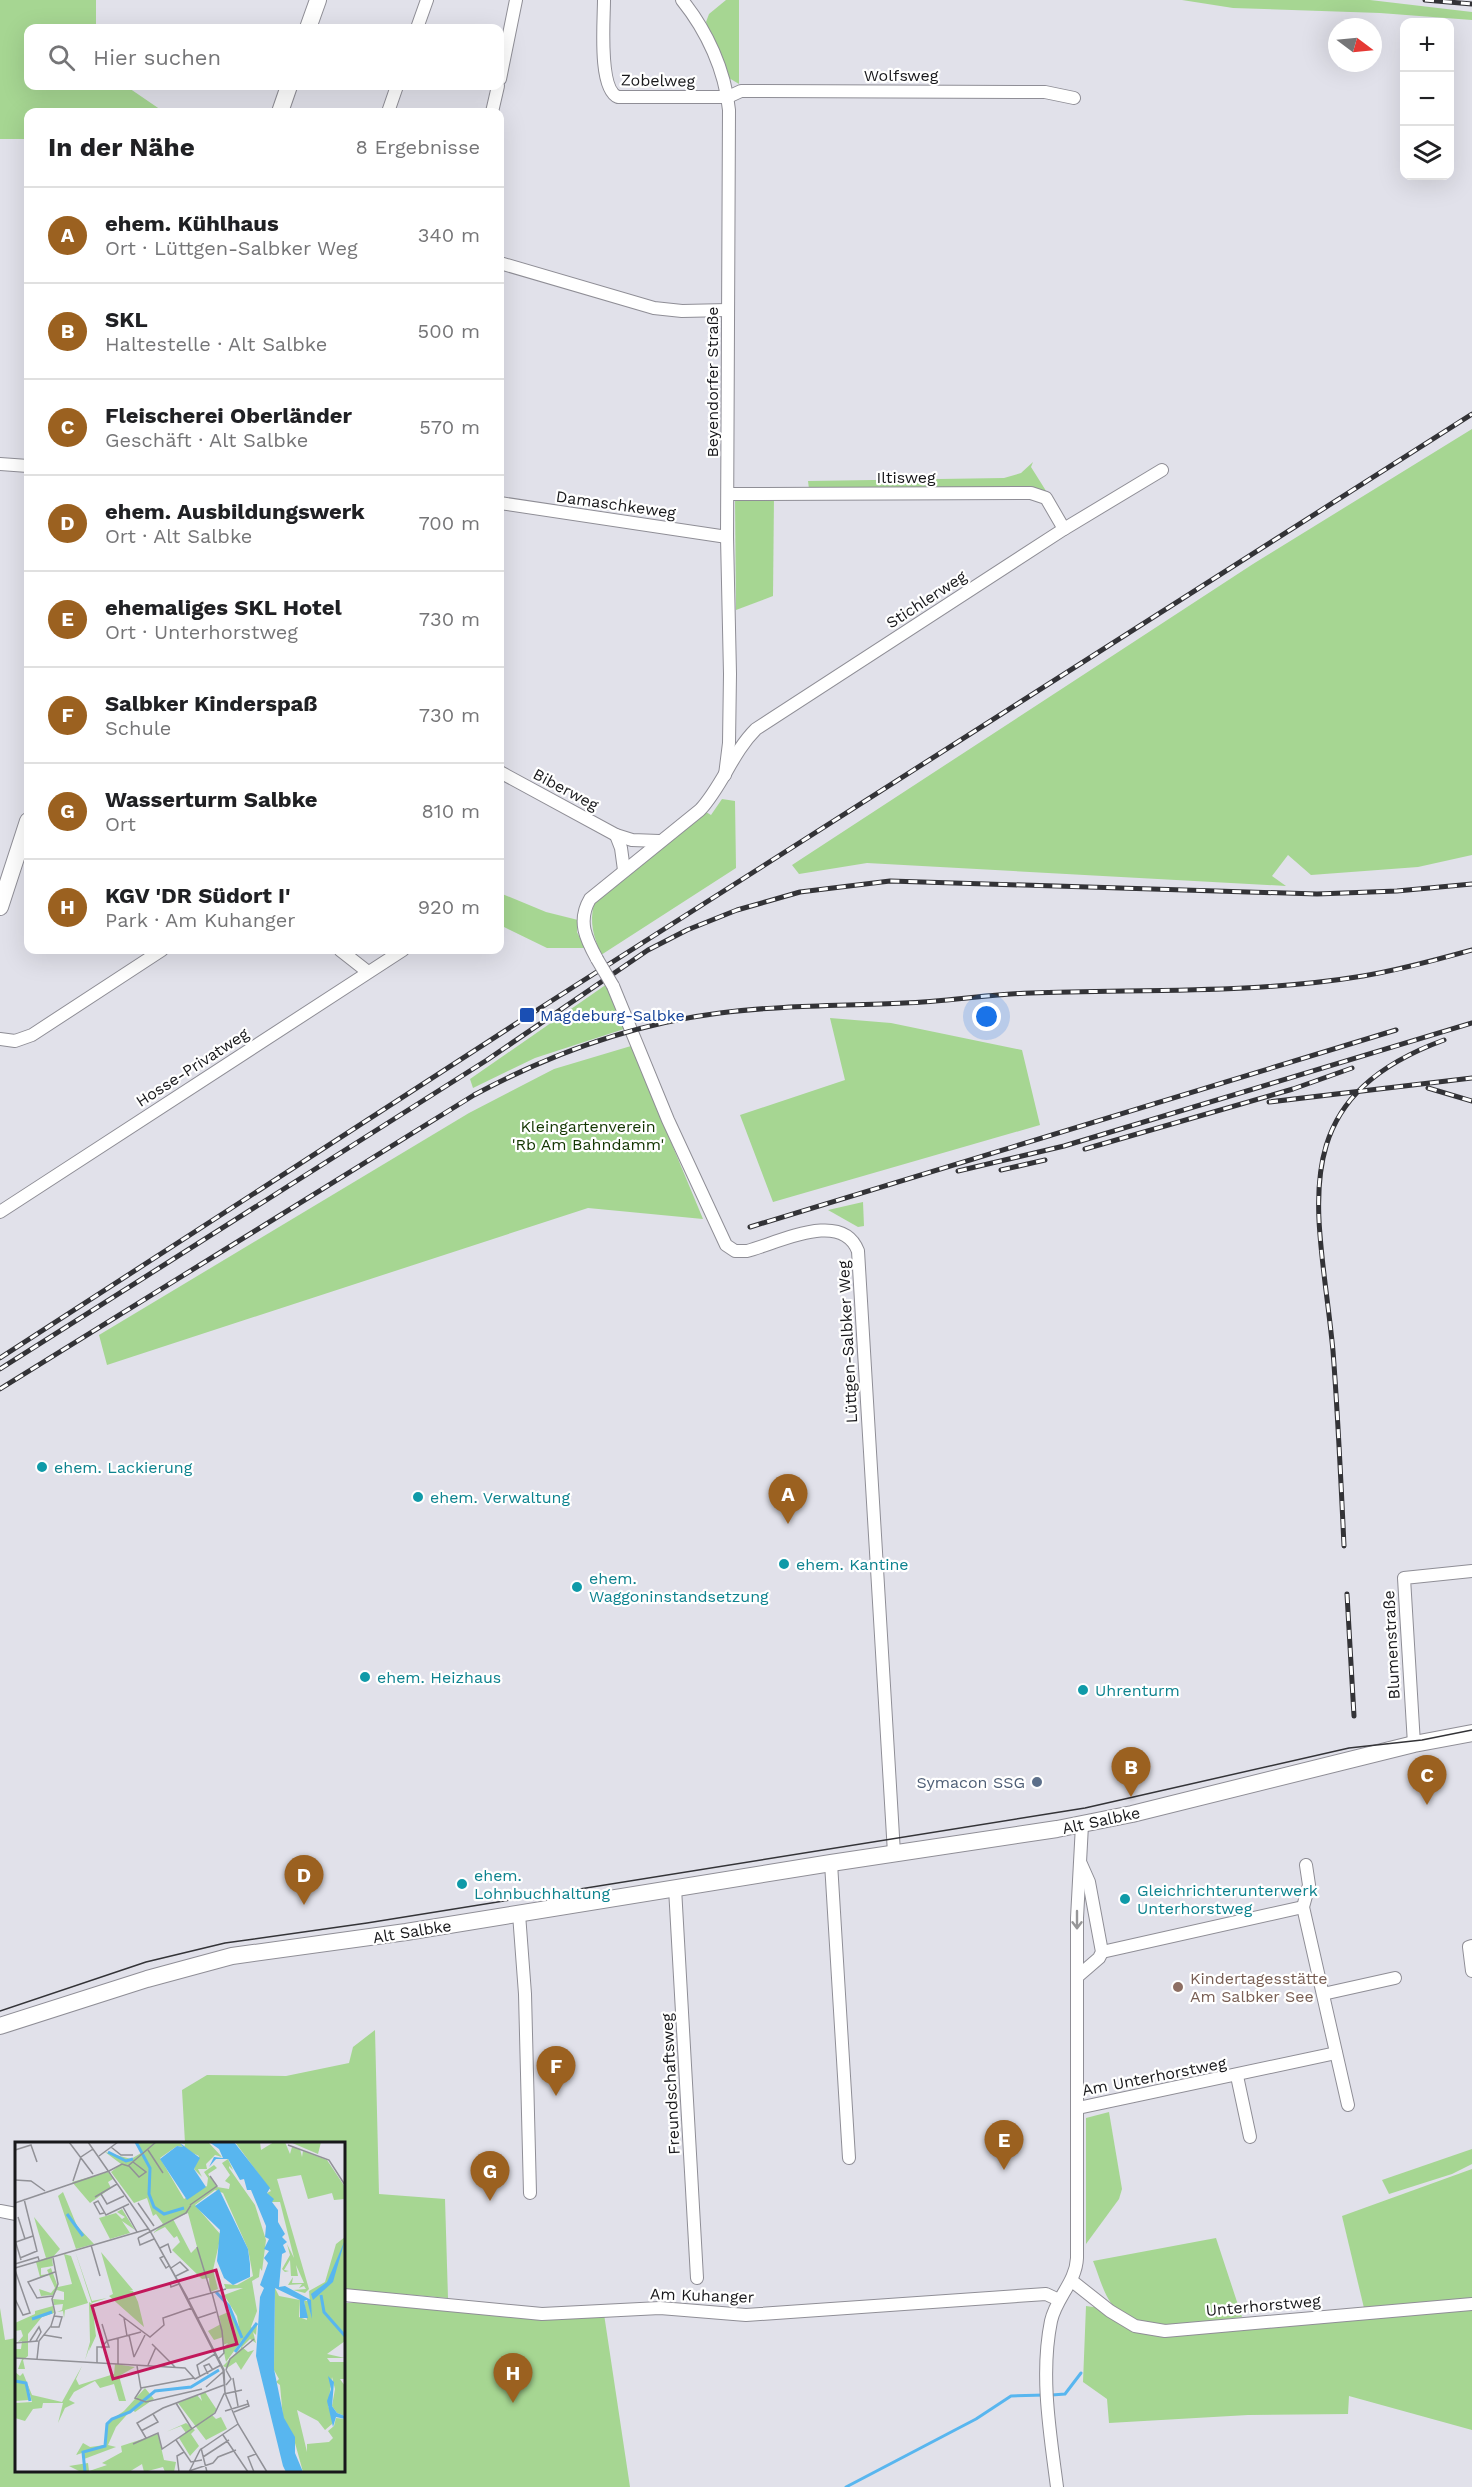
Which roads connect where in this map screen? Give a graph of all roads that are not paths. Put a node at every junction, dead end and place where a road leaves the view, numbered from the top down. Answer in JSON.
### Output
{"nodes":[{"id":1,"x":318,"y":0,"type":"edge"},
{"id":2,"x":427,"y":0,"type":"edge"},
{"id":3,"x":516,"y":0,"type":"edge"},
{"id":4,"x":604,"y":0,"type":"edge"},
{"id":5,"x":682,"y":0,"type":"edge"},
{"id":6,"x":309,"y":24,"type":"edge"},
{"id":7,"x":418,"y":24,"type":"edge"},
{"id":8,"x":504,"y":59,"type":"edge"},
{"id":9,"x":286,"y":90,"type":"edge"},
{"id":10,"x":288,"y":90,"type":"edge"},
{"id":11,"x":295,"y":90,"type":"edge"},
{"id":12,"x":396,"y":90,"type":"edge"},
{"id":13,"x":497,"y":90,"type":"edge"},
{"id":14,"x":728,"y":97,"type":"junction"},
{"id":15,"x":1074,"y":98,"type":"dead end"},
{"id":16,"x":275,"y":108,"type":"edge"},
{"id":17,"x":281,"y":108,"type":"edge"},
{"id":18,"x":288,"y":108,"type":"edge"},
{"id":19,"x":390,"y":108,"type":"edge"},
{"id":20,"x":493,"y":108,"type":"edge"},
{"id":21,"x":504,"y":264,"type":"edge"},
{"id":22,"x":728,"y":310,"type":"junction"},
{"id":23,"x":0,"y":464,"type":"edge"},
{"id":24,"x":24,"y":466,"type":"edge"},
{"id":25,"x":1162,"y":470,"type":"dead end"},
{"id":26,"x":729,"y":494,"type":"junction"},
{"id":27,"x":504,"y":504,"type":"edge"},
{"id":28,"x":1064,"y":529,"type":"junction"},
{"id":29,"x":727,"y":537,"type":"junction"},
{"id":30,"x":504,"y":774,"type":"edge"},
{"id":31,"x":725,"y":775,"type":"junction"},
{"id":32,"x":24,"y":833,"type":"edge"},
{"id":33,"x":616,"y":835,"type":"junction"},
{"id":34,"x":659,"y":842,"type":"junction"},
{"id":35,"x":624,"y":870,"type":"junction"},
{"id":36,"x":0,"y":907,"type":"edge"},
{"id":37,"x":156,"y":954,"type":"edge"},
{"id":38,"x":345,"y":954,"type":"edge"},
{"id":39,"x":397,"y":954,"type":"edge"},
{"id":40,"x":368,"y":972,"type":"junction"},
{"id":41,"x":0,"y":1039,"type":"edge"},
{"id":42,"x":0,"y":1212,"type":"edge"},
{"id":43,"x":1472,"y":1571,"type":"edge"},
{"id":44,"x":1472,"y":1732,"type":"edge"},
{"id":45,"x":1414,"y":1744,"type":"junction"},
{"id":46,"x":1082,"y":1824,"type":"junction"},
{"id":47,"x":894,"y":1853,"type":"junction"},
{"id":48,"x":831,"y":1863,"type":"junction"},
{"id":49,"x":1081,"y":1863,"type":"junction"},
{"id":50,"x":1306,"y":1865,"type":"dead end"},
{"id":51,"x":675,"y":1888,"type":"junction"},
{"id":52,"x":1303,"y":1907,"type":"junction"},
{"id":53,"x":519,"y":1914,"type":"junction"},
{"id":54,"x":1472,"y":1946,"type":"edge"},
{"id":55,"x":1102,"y":1952,"type":"junction"},
{"id":56,"x":1472,"y":1971,"type":"edge"},
{"id":57,"x":1077,"y":1977,"type":"junction"},
{"id":58,"x":1395,"y":1978,"type":"dead end"},
{"id":59,"x":1323,"y":1995,"type":"junction"},
{"id":60,"x":0,"y":2026,"type":"edge"},
{"id":61,"x":1336,"y":2053,"type":"junction"},
{"id":62,"x":1237,"y":2076,"type":"junction"},
{"id":63,"x":1348,"y":2105,"type":"dead end"},
{"id":64,"x":1077,"y":2108,"type":"junction"},
{"id":65,"x":1250,"y":2137,"type":"dead end"},
{"id":66,"x":849,"y":2158,"type":"dead end"},
{"id":67,"x":530,"y":2193,"type":"dead end"},
{"id":68,"x":0,"y":2211,"type":"edge"},
{"id":69,"x":15,"y":2214,"type":"edge"},
{"id":70,"x":697,"y":2278,"type":"dead end"},
{"id":71,"x":1072,"y":2281,"type":"junction"},
{"id":72,"x":345,"y":2295,"type":"edge"},
{"id":73,"x":1059,"y":2300,"type":"junction"},
{"id":74,"x":1472,"y":2304,"type":"edge"},
{"id":75,"x":1057,"y":2487,"type":"edge"}],
"edges":[{"from":1,"to":6,"type":"main road"},
{"from":2,"to":7,"type":"street"},
{"from":3,"to":8,"type":"street"},
{"from":4,"to":14,"type":"street","name":"Zobelweg"},
{"from":5,"to":14,"type":"street","name":"Beyendorfer Straße"},
{"from":9,"to":16,"type":"street"},
{"from":10,"to":17,"type":"main road"},
{"from":11,"to":18,"type":"street"},
{"from":12,"to":19,"type":"street"},
{"from":13,"to":20,"type":"street"},
{"from":14,"to":15,"type":"street","name":"Wolfsweg"},
{"from":14,"to":22,"type":"street","name":"Beyendorfer Straße"},
{"from":21,"to":22,"type":"street"},
{"from":22,"to":26,"type":"street","name":"Beyendorfer Straße"},
{"from":23,"to":24,"type":"street"},
{"from":25,"to":28,"type":"street","name":"Stichlerweg"},
{"from":26,"to":28,"type":"street","name":"Iltisweg"},
{"from":26,"to":29,"type":"street","name":"Beyendorfer Straße"},
{"from":27,"to":29,"type":"street","name":"Damaschkeweg"},
{"from":28,"to":31,"type":"street","name":"Stichlerweg"},
{"from":29,"to":31,"type":"street","name":"Beyendorfer Straße"},
{"from":30,"to":33,"type":"street","name":"Biberweg"},
{"from":31,"to":34,"type":"street","name":"Lüttgen-Salbker Weg"},
{"from":32,"to":36,"type":"main road"},
{"from":33,"to":34,"type":"street","name":"Biberweg"},
{"from":33,"to":35,"type":"street"},
{"from":34,"to":35,"type":"street","name":"Lüttgen-Salbker Weg"},
{"from":35,"to":47,"type":"street","name":"Lüttgen-Salbker Weg","bridge":true},
{"from":37,"to":41,"type":"street"},
{"from":38,"to":40,"type":"street"},
{"from":39,"to":40,"type":"street","name":"Hosse-Privatweg"},
{"from":40,"to":42,"type":"street","name":"Hosse-Privatweg"},
{"from":43,"to":45,"type":"street","name":"Blumenstraße"},
{"from":44,"to":45,"type":"main road","name":"Alt Salbke"},
{"from":45,"to":46,"type":"main road","name":"Alt Salbke"},
{"from":46,"to":47,"type":"main road","name":"Alt Salbke"},
{"from":46,"to":49,"type":"street"},
{"from":47,"to":48,"type":"main road","name":"Alt Salbke"},
{"from":48,"to":51,"type":"main road","name":"Alt Salbke"},
{"from":48,"to":66,"type":"street"},
{"from":49,"to":55,"type":"street"},
{"from":49,"to":57,"type":"street","one_way":true},
{"from":50,"to":52,"type":"street"},
{"from":51,"to":53,"type":"main road","name":"Alt Salbke"},
{"from":51,"to":70,"type":"street","name":"Freundschaftsweg"},
{"from":52,"to":55,"type":"street"},
{"from":52,"to":59,"type":"street"},
{"from":53,"to":60,"type":"main road","name":"Alt Salbke"},
{"from":53,"to":67,"type":"street"},
{"from":54,"to":56,"type":"street"},
{"from":55,"to":57,"type":"street"},
{"from":57,"to":64,"type":"street"},
{"from":58,"to":59,"type":"street"},
{"from":59,"to":61,"type":"street"},
{"from":61,"to":62,"type":"street","name":"Am Unterhorstweg"},
{"from":61,"to":63,"type":"street"},
{"from":62,"to":64,"type":"street","name":"Am Unterhorstweg"},
{"from":62,"to":65,"type":"street","name":"Am Unterhorstweg"},
{"from":64,"to":71,"type":"street"},
{"from":68,"to":69,"type":"street"},
{"from":71,"to":73,"type":"street"},
{"from":71,"to":74,"type":"street","name":"Unterhorstweg"},
{"from":72,"to":73,"type":"street","name":"Am Kuhanger"},
{"from":73,"to":75,"type":"street"}]}
